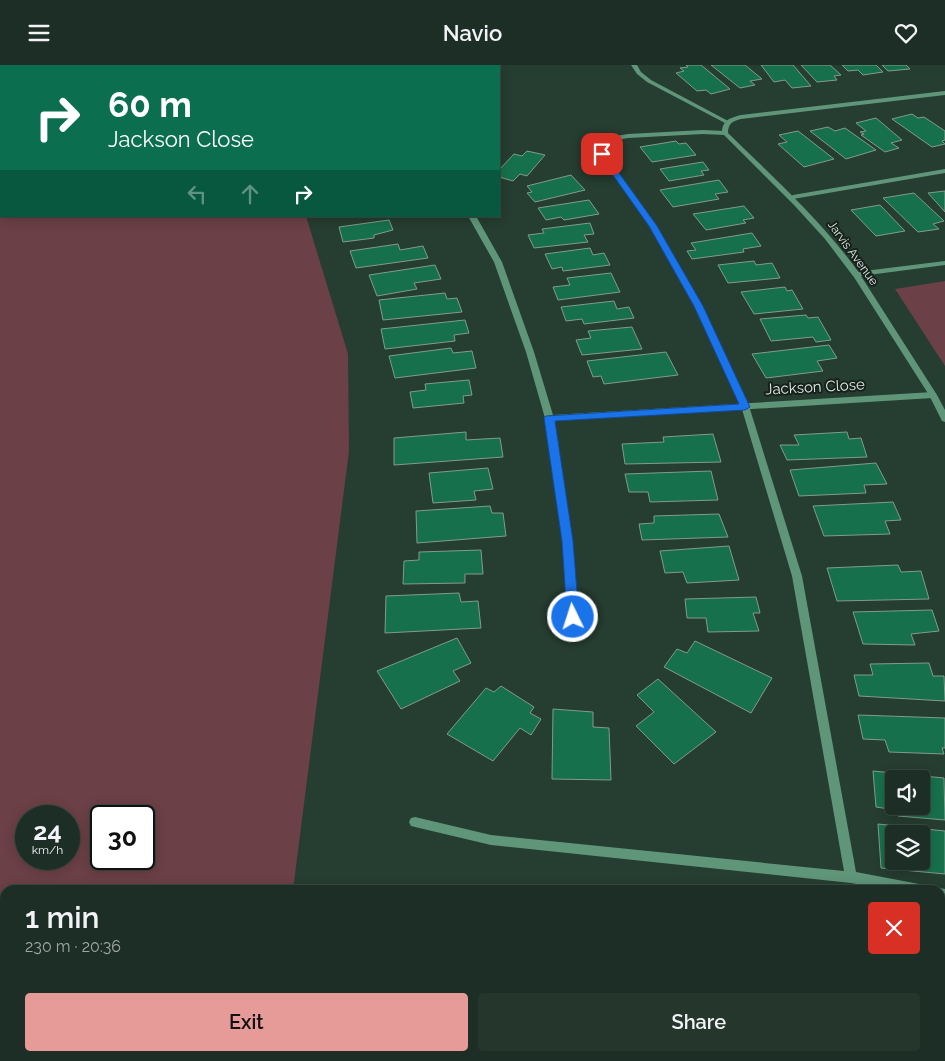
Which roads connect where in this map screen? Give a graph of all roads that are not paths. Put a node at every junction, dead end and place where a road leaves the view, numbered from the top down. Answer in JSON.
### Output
{"nodes":[{"id":1,"x":634,"y":65,"type":"edge"},
{"id":2,"x":945,"y":93,"type":"edge"},
{"id":3,"x":729,"y":121,"type":"junction"},
{"id":4,"x":725,"y":133,"type":"junction"},
{"id":5,"x":945,"y":171,"type":"edge"},
{"id":6,"x":792,"y":197,"type":"junction"},
{"id":7,"x":473,"y":217,"type":"edge"},
{"id":8,"x":945,"y":263,"type":"edge"},
{"id":9,"x":856,"y":274,"type":"junction"},
{"id":10,"x":933,"y":395,"type":"junction"},
{"id":11,"x":745,"y":407,"type":"junction"},
{"id":12,"x":549,"y":418,"type":"junction"},
{"id":13,"x":945,"y":419,"type":"edge"},
{"id":14,"x":573,"y":617,"type":"dead end"},
{"id":15,"x":415,"y":822,"type":"dead end"},
{"id":16,"x":851,"y":877,"type":"junction"},
{"id":17,"x":893,"y":885,"type":"edge"}],
"edges":[{"from":1,"to":3,"type":"street"},
{"from":2,"to":3,"type":"street"},
{"from":3,"to":4,"type":"street"},
{"from":4,"to":6,"type":"street","name":"Jarvis Avenue"},
{"from":4,"to":11,"type":"street"},
{"from":5,"to":6,"type":"street"},
{"from":6,"to":9,"type":"street","name":"Jarvis Avenue"},
{"from":7,"to":12,"type":"street"},
{"from":8,"to":9,"type":"street"},
{"from":9,"to":10,"type":"street","name":"Jarvis Avenue"},
{"from":10,"to":11,"type":"street","name":"Jackson Close"},
{"from":10,"to":13,"type":"street","name":"Jarvis Avenue"},
{"from":11,"to":12,"type":"street","name":"Jackson Close"},
{"from":11,"to":16,"type":"street"},
{"from":12,"to":14,"type":"street"},
{"from":15,"to":16,"type":"street"},
{"from":16,"to":17,"type":"street"}]}
